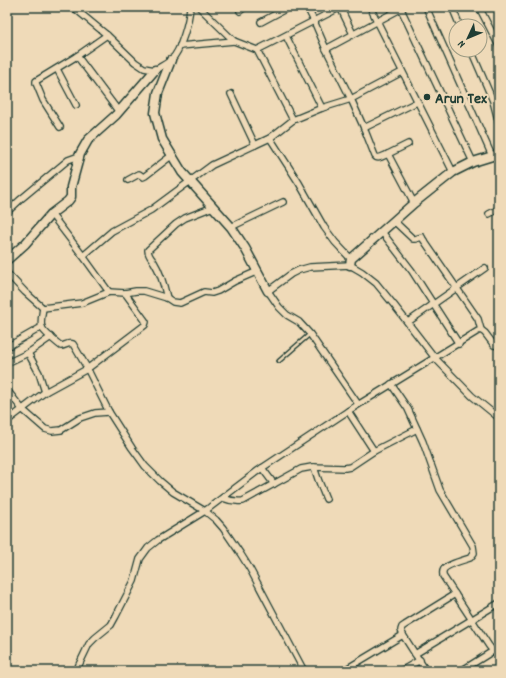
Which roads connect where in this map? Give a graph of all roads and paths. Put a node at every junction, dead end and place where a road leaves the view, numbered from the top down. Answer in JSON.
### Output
{"nodes":[{"id":1,"x":73,"y":7,"type":"edge"},
{"id":2,"x":190,"y":7,"type":"edge"},
{"id":3,"x":199,"y":7,"type":"edge"},
{"id":4,"x":245,"y":7,"type":"edge"},
{"id":5,"x":289,"y":7,"type":"edge"},
{"id":6,"x":307,"y":7,"type":"edge"},
{"id":7,"x":340,"y":7,"type":"edge"},
{"id":8,"x":370,"y":7,"type":"edge"},
{"id":9,"x":426,"y":7,"type":"edge"},
{"id":10,"x":452,"y":7,"type":"edge"},
{"id":11,"x":479,"y":7,"type":"edge"},
{"id":12,"x":402,"y":8,"type":"edge"},
{"id":13,"x":240,"y":11,"type":"dead end"},
{"id":14,"x":457,"y":18,"type":"edge"},
{"id":15,"x":314,"y":21,"type":"junction"},
{"id":16,"x":377,"y":21,"type":"junction"},
{"id":17,"x":261,"y":22,"type":"dead end"},
{"id":18,"x":353,"y":34,"type":"junction"},
{"id":19,"x":107,"y":35,"type":"junction"},
{"id":20,"x":286,"y":36,"type":"junction"},
{"id":21,"x":234,"y":41,"type":"junction"},
{"id":22,"x":180,"y":46,"type":"junction"},
{"id":23,"x":499,"y":46,"type":"edge"},
{"id":24,"x":326,"y":49,"type":"junction"},
{"id":25,"x":257,"y":50,"type":"junction"},
{"id":26,"x":76,"y":56,"type":"junction"},
{"id":27,"x":474,"y":58,"type":"edge"},
{"id":28,"x":171,"y":60,"type":"junction"},
{"id":29,"x":57,"y":69,"type":"junction"},
{"id":30,"x":155,"y":70,"type":"junction"},
{"id":31,"x":402,"y":72,"type":"junction"},
{"id":32,"x":231,"y":94,"type":"dead end"},
{"id":33,"x":351,"y":99,"type":"junction"},
{"id":34,"x":417,"y":102,"type":"junction"},
{"id":35,"x":76,"y":105,"type":"dead end"},
{"id":36,"x":322,"y":108,"type":"junction"},
{"id":37,"x":119,"y":112,"type":"junction"},
{"id":38,"x":293,"y":120,"type":"junction"},
{"id":39,"x":499,"y":124,"type":"edge"},
{"id":40,"x":60,"y":127,"type":"dead end"},
{"id":41,"x":364,"y":128,"type":"junction"},
{"id":42,"x":270,"y":138,"type":"junction"},
{"id":43,"x":408,"y":144,"type":"dead end"},
{"id":44,"x":255,"y":145,"type":"junction"},
{"id":45,"x":388,"y":154,"type":"junction"},
{"id":46,"x":495,"y":155,"type":"edge"},
{"id":47,"x":79,"y":156,"type":"junction"},
{"id":48,"x":171,"y":156,"type":"junction"},
{"id":49,"x":473,"y":162,"type":"junction"},
{"id":50,"x":453,"y":172,"type":"junction"},
{"id":51,"x":128,"y":180,"type":"dead end"},
{"id":52,"x":190,"y":180,"type":"junction"},
{"id":53,"x":283,"y":202,"type":"dead end"},
{"id":54,"x":414,"y":203,"type":"junction"},
{"id":55,"x":213,"y":207,"type":"junction"},
{"id":56,"x":499,"y":209,"type":"edge"},
{"id":57,"x":7,"y":212,"type":"edge"},
{"id":58,"x":51,"y":214,"type":"junction"},
{"id":59,"x":489,"y":214,"type":"dead end"},
{"id":60,"x":394,"y":221,"type":"junction"},
{"id":61,"x":231,"y":227,"type":"junction"},
{"id":62,"x":382,"y":232,"type":"junction"},
{"id":63,"x":83,"y":256,"type":"junction"},
{"id":64,"x":7,"y":260,"type":"edge"},
{"id":65,"x":350,"y":262,"type":"junction"},
{"id":66,"x":485,"y":268,"type":"dead end"},
{"id":67,"x":258,"y":272,"type":"junction"},
{"id":68,"x":7,"y":273,"type":"edge"},
{"id":69,"x":457,"y":287,"type":"junction"},
{"id":70,"x":268,"y":291,"type":"junction"},
{"id":71,"x":109,"y":292,"type":"junction"},
{"id":72,"x":125,"y":293,"type":"junction"},
{"id":73,"x":167,"y":298,"type":"junction"},
{"id":74,"x":434,"y":304,"type":"junction"},
{"id":75,"x":43,"y":308,"type":"junction"},
{"id":76,"x":408,"y":322,"type":"junction"},
{"id":77,"x":42,"y":327,"type":"junction"},
{"id":78,"x":481,"y":330,"type":"junction"},
{"id":79,"x":310,"y":334,"type":"junction"},
{"id":80,"x":51,"y":337,"type":"junction"},
{"id":81,"x":459,"y":344,"type":"junction"},
{"id":82,"x":7,"y":346,"type":"edge"},
{"id":83,"x":499,"y":346,"type":"edge"},
{"id":84,"x":28,"y":353,"type":"junction"},
{"id":85,"x":435,"y":358,"type":"junction"},
{"id":86,"x":279,"y":361,"type":"dead end"},
{"id":87,"x":7,"y":363,"type":"edge"},
{"id":88,"x":87,"y":369,"type":"junction"},
{"id":89,"x":391,"y":384,"type":"junction"},
{"id":90,"x":7,"y":390,"type":"edge"},
{"id":91,"x":45,"y":392,"type":"junction"},
{"id":92,"x":358,"y":404,"type":"junction"},
{"id":93,"x":22,"y":409,"type":"junction"},
{"id":94,"x":348,"y":411,"type":"junction"},
{"id":95,"x":109,"y":412,"type":"junction"},
{"id":96,"x":499,"y":418,"type":"edge"},
{"id":97,"x":7,"y":421,"type":"edge"},
{"id":98,"x":417,"y":430,"type":"junction"},
{"id":99,"x":374,"y":451,"type":"junction"},
{"id":100,"x":314,"y":467,"type":"junction"},
{"id":101,"x":262,"y":468,"type":"junction"},
{"id":102,"x":274,"y":484,"type":"junction"},
{"id":103,"x":223,"y":498,"type":"junction"},
{"id":104,"x":326,"y":499,"type":"dead end"},
{"id":105,"x":205,"y":511,"type":"junction"},
{"id":106,"x":455,"y":594,"type":"junction"},
{"id":107,"x":499,"y":603,"type":"edge"},
{"id":108,"x":472,"y":620,"type":"junction"},
{"id":109,"x":403,"y":635,"type":"junction"},
{"id":110,"x":493,"y":651,"type":"junction"},
{"id":111,"x":415,"y":654,"type":"junction"},
{"id":112,"x":499,"y":654,"type":"edge"},
{"id":113,"x":420,"y":660,"type":"junction"},
{"id":114,"x":76,"y":671,"type":"edge"},
{"id":115,"x":304,"y":671,"type":"edge"},
{"id":116,"x":343,"y":671,"type":"edge"},
{"id":117,"x":401,"y":671,"type":"edge"},
{"id":118,"x":426,"y":671,"type":"edge"},
{"id":119,"x":461,"y":671,"type":"edge"}],
"edges":[{"from":1,"to":19,"type":"street"},
{"from":2,"to":22,"type":"street"},
{"from":3,"to":21,"type":"street"},
{"from":4,"to":13,"type":"street"},
{"from":5,"to":17,"type":"street"},
{"from":6,"to":15,"type":"street"},
{"from":7,"to":15,"type":"street"},
{"from":7,"to":18,"type":"street"},
{"from":8,"to":16,"type":"street"},
{"from":9,"to":46,"type":"street"},
{"from":10,"to":14,"type":"street"},
{"from":11,"to":23,"type":"street"},
{"from":12,"to":16,"type":"street"},
{"from":12,"to":49,"type":"street"},
{"from":15,"to":20,"type":"street"},
{"from":15,"to":24,"type":"street"},
{"from":16,"to":18,"type":"street"},
{"from":16,"to":31,"type":"street"},
{"from":18,"to":24,"type":"street"},
{"from":19,"to":26,"type":"street"},
{"from":19,"to":30,"type":"street"},
{"from":20,"to":25,"type":"street"},
{"from":20,"to":36,"type":"street"},
{"from":21,"to":22,"type":"street"},
{"from":21,"to":25,"type":"street"},
{"from":22,"to":28,"type":"street"},
{"from":24,"to":33,"type":"street"},
{"from":25,"to":38,"type":"street"},
{"from":26,"to":29,"type":"street"},
{"from":26,"to":37,"type":"street"},
{"from":27,"to":39,"type":"street"},
{"from":28,"to":30,"type":"street"},
{"from":28,"to":48,"type":"street"},
{"from":29,"to":35,"type":"street"},
{"from":29,"to":40,"type":"street"},
{"from":30,"to":37,"type":"street"},
{"from":31,"to":33,"type":"street"},
{"from":31,"to":34,"type":"street"},
{"from":32,"to":44,"type":"street"},
{"from":33,"to":36,"type":"street"},
{"from":33,"to":41,"type":"street"},
{"from":34,"to":41,"type":"street"},
{"from":34,"to":50,"type":"street"},
{"from":36,"to":38,"type":"street"},
{"from":37,"to":47,"type":"street"},
{"from":38,"to":42,"type":"street"},
{"from":41,"to":45,"type":"street"},
{"from":42,"to":44,"type":"street"},
{"from":42,"to":65,"type":"street"},
{"from":43,"to":45,"type":"street"},
{"from":44,"to":52,"type":"street"},
{"from":45,"to":54,"type":"street"},
{"from":46,"to":49,"type":"street"},
{"from":47,"to":57,"type":"street"},
{"from":47,"to":58,"type":"street"},
{"from":48,"to":51,"type":"street"},
{"from":48,"to":52,"type":"street"},
{"from":49,"to":50,"type":"street"},
{"from":50,"to":54,"type":"street"},
{"from":52,"to":55,"type":"street"},
{"from":52,"to":63,"type":"street"},
{"from":53,"to":61,"type":"street"},
{"from":54,"to":60,"type":"street"},
{"from":55,"to":61,"type":"street"},
{"from":55,"to":73,"type":"street"},
{"from":56,"to":59,"type":"street"},
{"from":58,"to":63,"type":"street"},
{"from":58,"to":64,"type":"street"},
{"from":60,"to":62,"type":"street"},
{"from":60,"to":69,"type":"street"},
{"from":61,"to":67,"type":"street"},
{"from":62,"to":65,"type":"street"},
{"from":62,"to":74,"type":"street"},
{"from":63,"to":71,"type":"street"},
{"from":65,"to":70,"type":"street"},
{"from":65,"to":76,"type":"street"},
{"from":66,"to":69,"type":"street"},
{"from":67,"to":70,"type":"street"},
{"from":67,"to":73,"type":"street"},
{"from":68,"to":75,"type":"street"},
{"from":69,"to":74,"type":"street"},
{"from":69,"to":78,"type":"street"},
{"from":70,"to":79,"type":"street"},
{"from":71,"to":72,"type":"street"},
{"from":71,"to":75,"type":"street"},
{"from":72,"to":73,"type":"street"},
{"from":72,"to":88,"type":"street"},
{"from":74,"to":76,"type":"street"},
{"from":74,"to":81,"type":"street"},
{"from":75,"to":77,"type":"street"},
{"from":76,"to":85,"type":"street"},
{"from":77,"to":80,"type":"street"},
{"from":77,"to":82,"type":"street"},
{"from":78,"to":81,"type":"street"},
{"from":78,"to":83,"type":"street"},
{"from":79,"to":86,"type":"lane"},
{"from":79,"to":92,"type":"street"},
{"from":80,"to":84,"type":"street"},
{"from":80,"to":88,"type":"street"},
{"from":81,"to":85,"type":"street"},
{"from":84,"to":87,"type":"street"},
{"from":84,"to":91,"type":"street"},
{"from":85,"to":89,"type":"street"},
{"from":85,"to":96,"type":"street"},
{"from":88,"to":91,"type":"street"},
{"from":88,"to":95,"type":"street"},
{"from":89,"to":92,"type":"street"},
{"from":89,"to":98,"type":"street"},
{"from":90,"to":93,"type":"street"},
{"from":91,"to":93,"type":"street"},
{"from":92,"to":94,"type":"street"},
{"from":93,"to":95,"type":"street"},
{"from":93,"to":97,"type":"street"},
{"from":94,"to":99,"type":"street"},
{"from":94,"to":101,"type":"street"},
{"from":95,"to":105,"type":"street"},
{"from":98,"to":99,"type":"street"},
{"from":98,"to":106,"type":"street"},
{"from":99,"to":100,"type":"street"},
{"from":100,"to":102,"type":"street"},
{"from":100,"to":104,"type":"street"},
{"from":101,"to":102,"type":"street"},
{"from":101,"to":103,"type":"street"},
{"from":102,"to":103,"type":"street"},
{"from":103,"to":105,"type":"street"},
{"from":105,"to":114,"type":"street"},
{"from":105,"to":115,"type":"street"},
{"from":106,"to":108,"type":"street"},
{"from":106,"to":109,"type":"street"},
{"from":107,"to":108,"type":"street"},
{"from":108,"to":110,"type":"street"},
{"from":108,"to":111,"type":"street"},
{"from":109,"to":111,"type":"street"},
{"from":109,"to":116,"type":"street"},
{"from":110,"to":112,"type":"street"},
{"from":110,"to":119,"type":"street"},
{"from":111,"to":113,"type":"street"},
{"from":113,"to":117,"type":"street"},
{"from":113,"to":118,"type":"street"}]}
